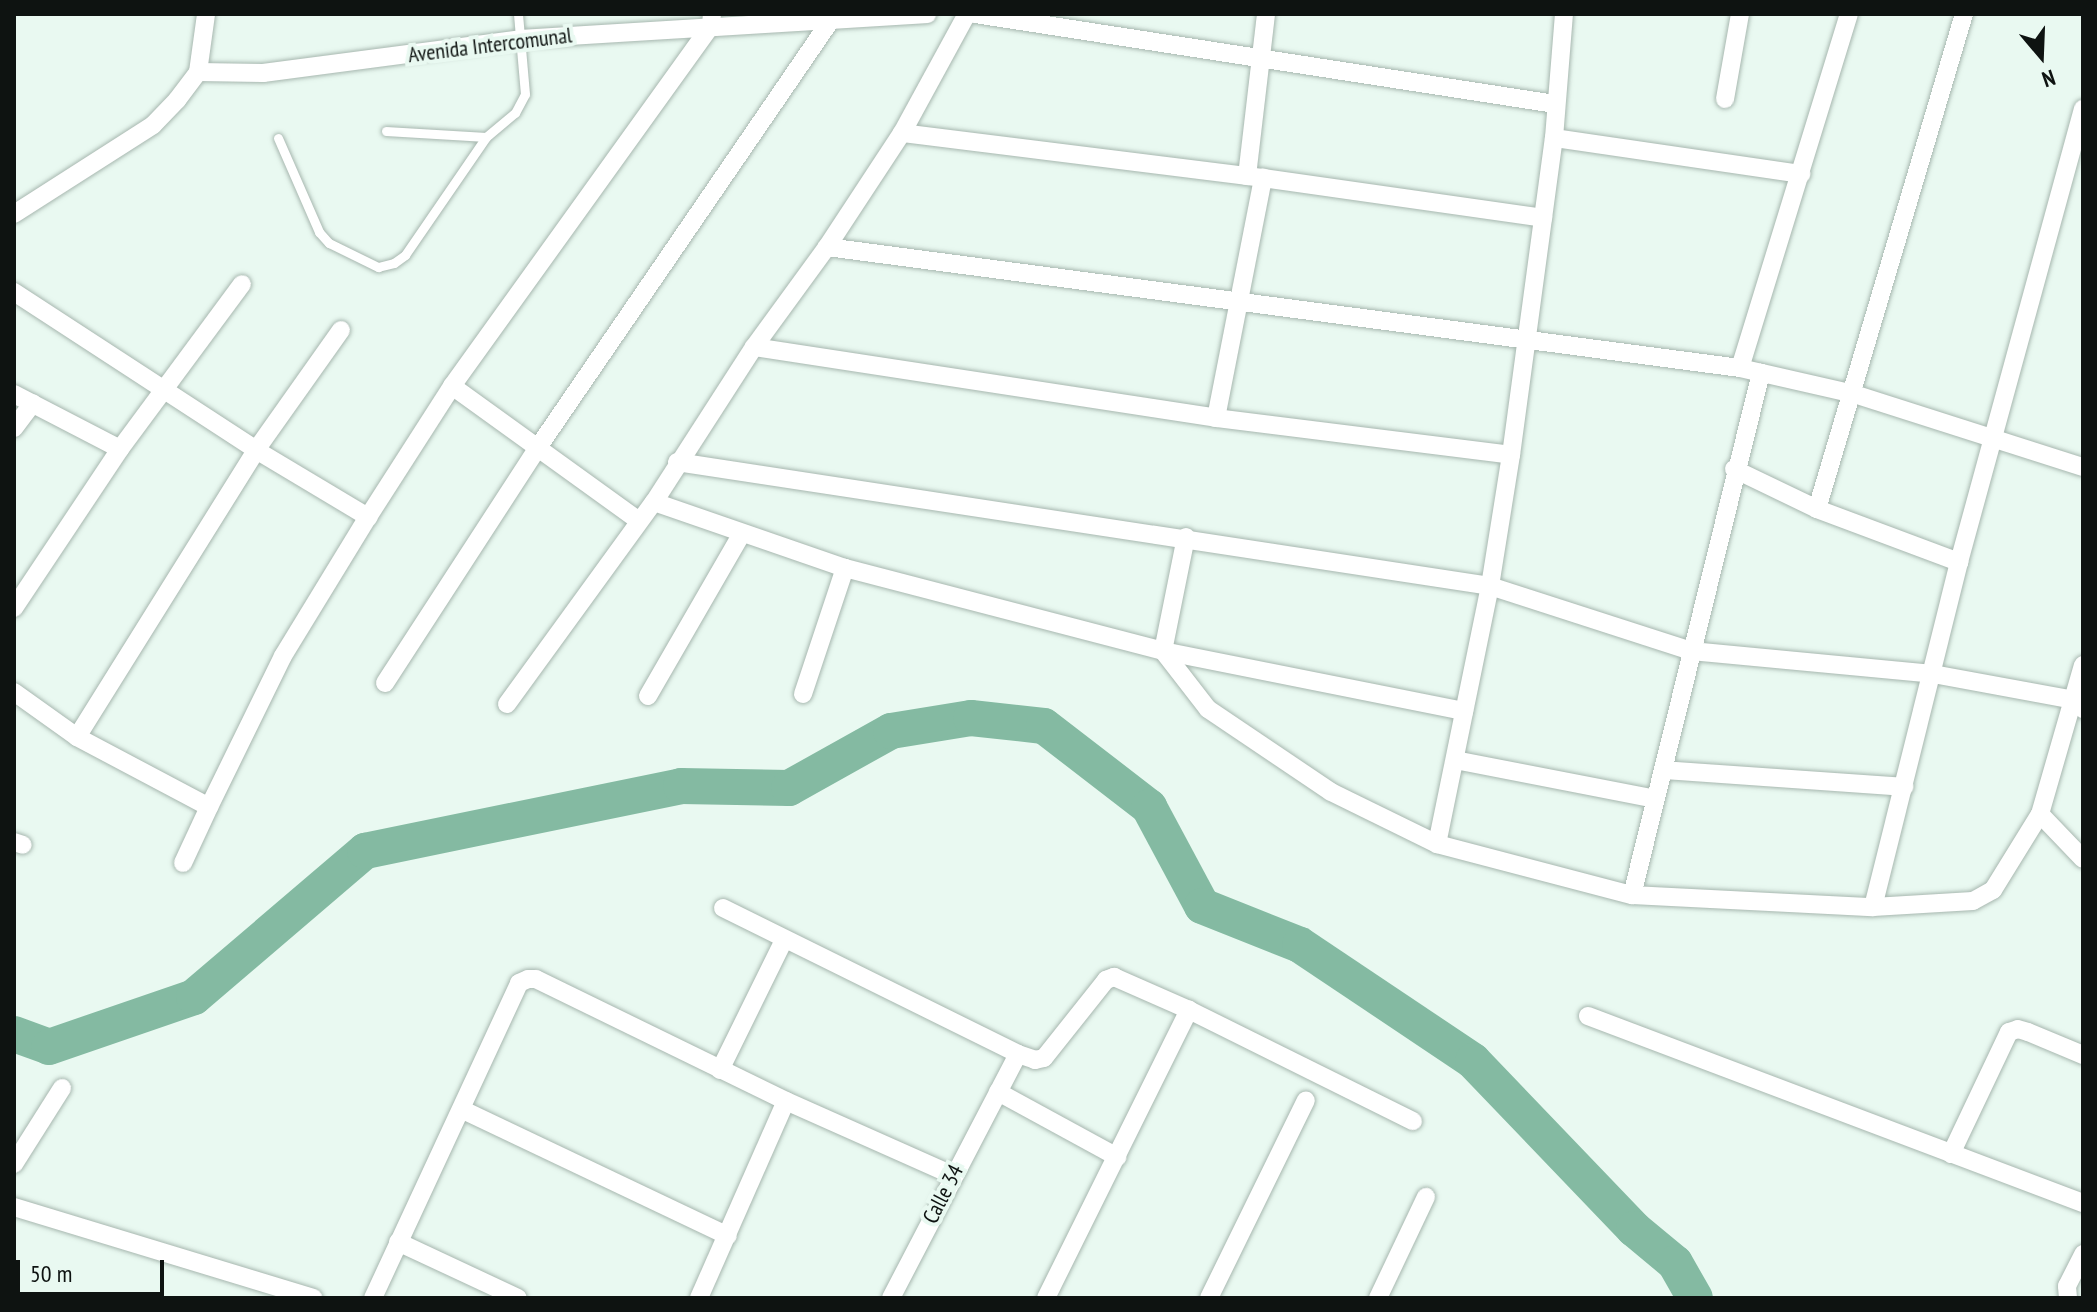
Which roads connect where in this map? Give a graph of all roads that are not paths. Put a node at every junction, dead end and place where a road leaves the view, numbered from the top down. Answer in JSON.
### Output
{"nodes":[{"id":1,"x":206,"y":14,"type":"edge"},
{"id":2,"x":518,"y":14,"type":"edge"},
{"id":3,"x":927,"y":14,"type":"edge"},
{"id":4,"x":967,"y":14,"type":"edge"},
{"id":5,"x":975,"y":14,"type":"edge"},
{"id":6,"x":1266,"y":14,"type":"edge"},
{"id":7,"x":1564,"y":14,"type":"edge"},
{"id":8,"x":1740,"y":14,"type":"edge"},
{"id":9,"x":1849,"y":14,"type":"edge"},
{"id":10,"x":1964,"y":14,"type":"edge"},
{"id":11,"x":833,"y":17,"type":"junction"},
{"id":12,"x":712,"y":20,"type":"edge"},
{"id":13,"x":521,"y":39,"type":"junction"},
{"id":14,"x":1261,"y":60,"type":"junction"},
{"id":15,"x":198,"y":72,"type":"junction"},
{"id":16,"x":1725,"y":99,"type":"dead end"},
{"id":17,"x":1555,"y":104,"type":"junction"},
{"id":18,"x":2083,"y":109,"type":"edge"},
{"id":19,"x":386,"y":131,"type":"dead end"},
{"id":20,"x":902,"y":133,"type":"junction"},
{"id":21,"x":486,"y":137,"type":"junction"},
{"id":22,"x":278,"y":138,"type":"dead end"},
{"id":23,"x":1554,"y":138,"type":"junction"},
{"id":24,"x":1801,"y":174,"type":"junction"},
{"id":25,"x":1255,"y":177,"type":"junction"},
{"id":26,"x":14,"y":214,"type":"edge"},
{"id":27,"x":1543,"y":218,"type":"junction"},
{"id":28,"x":827,"y":247,"type":"junction"},
{"id":29,"x":242,"y":284,"type":"dead end"},
{"id":30,"x":14,"y":292,"type":"edge"},
{"id":31,"x":1242,"y":300,"type":"junction"},
{"id":32,"x":341,"y":330,"type":"dead end"},
{"id":33,"x":1527,"y":340,"type":"junction"},
{"id":34,"x":754,"y":347,"type":"junction"},
{"id":35,"x":1740,"y":368,"type":"junction"},
{"id":36,"x":1761,"y":373,"type":"junction"},
{"id":37,"x":452,"y":386,"type":"junction"},
{"id":38,"x":163,"y":390,"type":"junction"},
{"id":39,"x":14,"y":394,"type":"edge"},
{"id":40,"x":1854,"y":394,"type":"junction"},
{"id":41,"x":33,"y":403,"type":"junction"},
{"id":42,"x":1216,"y":418,"type":"junction"},
{"id":43,"x":14,"y":428,"type":"edge"},
{"id":44,"x":1994,"y":439,"type":"junction"},
{"id":45,"x":539,"y":446,"type":"junction"},
{"id":46,"x":120,"y":449,"type":"junction"},
{"id":47,"x":256,"y":450,"type":"junction"},
{"id":48,"x":1511,"y":455,"type":"junction"},
{"id":49,"x":677,"y":462,"type":"junction"},
{"id":50,"x":2083,"y":467,"type":"edge"},
{"id":51,"x":1734,"y":469,"type":"junction"},
{"id":52,"x":654,"y":502,"type":"junction"},
{"id":53,"x":1817,"y":509,"type":"junction"},
{"id":54,"x":368,"y":517,"type":"junction"},
{"id":55,"x":638,"y":520,"type":"junction"},
{"id":56,"x":742,"y":533,"type":"junction"},
{"id":57,"x":1186,"y":537,"type":"junction"},
{"id":58,"x":1959,"y":562,"type":"junction"},
{"id":59,"x":845,"y":568,"type":"junction"},
{"id":60,"x":1490,"y":586,"type":"junction"},
{"id":61,"x":14,"y":608,"type":"edge"},
{"id":62,"x":1163,"y":651,"type":"junction"},
{"id":63,"x":1691,"y":651,"type":"junction"},
{"id":64,"x":2083,"y":665,"type":"edge"},
{"id":65,"x":1933,"y":674,"type":"junction"},
{"id":66,"x":385,"y":683,"type":"dead end"},
{"id":67,"x":14,"y":692,"type":"edge"},
{"id":68,"x":803,"y":694,"type":"dead end"},
{"id":69,"x":648,"y":696,"type":"dead end"},
{"id":70,"x":507,"y":704,"type":"dead end"},
{"id":71,"x":2079,"y":704,"type":"edge"},
{"id":72,"x":1464,"y":711,"type":"junction"},
{"id":73,"x":77,"y":737,"type":"junction"},
{"id":74,"x":1455,"y":760,"type":"junction"},
{"id":75,"x":1663,"y":770,"type":"junction"},
{"id":76,"x":1904,"y":787,"type":"junction"},
{"id":77,"x":1655,"y":799,"type":"junction"},
{"id":78,"x":209,"y":807,"type":"junction"},
{"id":79,"x":2040,"y":814,"type":"junction"},
{"id":80,"x":1437,"y":844,"type":"junction"},
{"id":81,"x":2083,"y":859,"type":"edge"},
{"id":82,"x":183,"y":863,"type":"dead end"},
{"id":83,"x":1632,"y":895,"type":"junction"},
{"id":84,"x":1873,"y":907,"type":"junction"},
{"id":85,"x":723,"y":908,"type":"dead end"},
{"id":86,"x":784,"y":940,"type":"junction"},
{"id":87,"x":1189,"y":1010,"type":"junction"},
{"id":88,"x":1588,"y":1016,"type":"dead end"},
{"id":89,"x":1018,"y":1054,"type":"junction"},
{"id":90,"x":2083,"y":1055,"type":"edge"},
{"id":91,"x":720,"y":1070,"type":"junction"},
{"id":92,"x":62,"y":1088,"type":"dead end"},
{"id":93,"x":998,"y":1092,"type":"junction"},
{"id":94,"x":1306,"y":1100,"type":"dead end"},
{"id":95,"x":786,"y":1101,"type":"junction"},
{"id":96,"x":463,"y":1110,"type":"junction"},
{"id":97,"x":1413,"y":1121,"type":"dead end"},
{"id":98,"x":1951,"y":1154,"type":"junction"},
{"id":99,"x":1117,"y":1157,"type":"junction"},
{"id":100,"x":14,"y":1164,"type":"edge"},
{"id":101,"x":952,"y":1175,"type":"junction"},
{"id":102,"x":1426,"y":1197,"type":"dead end"},
{"id":103,"x":2083,"y":1203,"type":"edge"},
{"id":104,"x":14,"y":1207,"type":"edge"},
{"id":105,"x":728,"y":1236,"type":"junction"},
{"id":106,"x":398,"y":1242,"type":"junction"},
{"id":107,"x":2083,"y":1254,"type":"edge"},
{"id":108,"x":313,"y":1298,"type":"edge"},
{"id":109,"x":373,"y":1298,"type":"edge"},
{"id":110,"x":518,"y":1298,"type":"edge"},
{"id":111,"x":699,"y":1298,"type":"edge"},
{"id":112,"x":891,"y":1298,"type":"edge"},
{"id":113,"x":1046,"y":1298,"type":"edge"},
{"id":114,"x":1209,"y":1298,"type":"edge"},
{"id":115,"x":1378,"y":1298,"type":"edge"},
{"id":116,"x":2068,"y":1298,"type":"edge"}],
"edges":[{"from":1,"to":15,"type":"street"},
{"from":2,"to":13,"type":"lane"},
{"from":3,"to":11,"type":"street","name":"Avenida Intercomunal"},
{"from":4,"to":20,"type":"street"},
{"from":5,"to":14,"type":"street"},
{"from":6,"to":14,"type":"street"},
{"from":7,"to":17,"type":"street"},
{"from":8,"to":16,"type":"street"},
{"from":9,"to":24,"type":"street"},
{"from":10,"to":40,"type":"street"},
{"from":11,"to":12,"type":"street","name":"Avenida Intercomunal"},
{"from":11,"to":45,"type":"street"},
{"from":12,"to":13,"type":"street","name":"Avenida Intercomunal"},
{"from":12,"to":37,"type":"street"},
{"from":13,"to":15,"type":"street","name":"Avenida Intercomunal"},
{"from":13,"to":21,"type":"lane"},
{"from":14,"to":17,"type":"street"},
{"from":14,"to":25,"type":"street"},
{"from":15,"to":26,"type":"street"},
{"from":17,"to":23,"type":"street"},
{"from":18,"to":44,"type":"street"},
{"from":19,"to":21,"type":"lane"},
{"from":20,"to":25,"type":"street"},
{"from":20,"to":28,"type":"street"},
{"from":21,"to":22,"type":"lane"},
{"from":23,"to":24,"type":"street"},
{"from":23,"to":27,"type":"street"},
{"from":24,"to":35,"type":"street"},
{"from":25,"to":27,"type":"street"},
{"from":25,"to":31,"type":"street"},
{"from":27,"to":33,"type":"street"},
{"from":28,"to":31,"type":"street"},
{"from":28,"to":34,"type":"street"},
{"from":29,"to":38,"type":"street"},
{"from":30,"to":38,"type":"street"},
{"from":31,"to":33,"type":"street"},
{"from":31,"to":42,"type":"street"},
{"from":32,"to":47,"type":"street"},
{"from":33,"to":35,"type":"street"},
{"from":33,"to":48,"type":"street"},
{"from":34,"to":42,"type":"street"},
{"from":34,"to":49,"type":"street"},
{"from":35,"to":36,"type":"street"},
{"from":36,"to":40,"type":"street"},
{"from":36,"to":51,"type":"street"},
{"from":37,"to":45,"type":"street"},
{"from":37,"to":54,"type":"street"},
{"from":38,"to":46,"type":"street"},
{"from":38,"to":47,"type":"street"},
{"from":39,"to":41,"type":"street"},
{"from":40,"to":44,"type":"street"},
{"from":40,"to":53,"type":"street"},
{"from":41,"to":43,"type":"street"},
{"from":41,"to":46,"type":"street"},
{"from":42,"to":48,"type":"street"},
{"from":44,"to":50,"type":"street"},
{"from":44,"to":58,"type":"street"},
{"from":45,"to":55,"type":"street"},
{"from":45,"to":66,"type":"street"},
{"from":46,"to":61,"type":"street"},
{"from":47,"to":54,"type":"street"},
{"from":47,"to":73,"type":"street"},
{"from":48,"to":60,"type":"street"},
{"from":49,"to":52,"type":"street"},
{"from":49,"to":57,"type":"street"},
{"from":51,"to":53,"type":"street"},
{"from":51,"to":63,"type":"street"},
{"from":52,"to":55,"type":"street"},
{"from":52,"to":56,"type":"street"},
{"from":53,"to":58,"type":"street"},
{"from":54,"to":78,"type":"street"},
{"from":55,"to":70,"type":"street"},
{"from":56,"to":59,"type":"street"},
{"from":56,"to":69,"type":"street"},
{"from":57,"to":60,"type":"street"},
{"from":57,"to":62,"type":"street"},
{"from":58,"to":65,"type":"street"},
{"from":59,"to":62,"type":"street"},
{"from":59,"to":68,"type":"street"},
{"from":60,"to":63,"type":"street"},
{"from":60,"to":72,"type":"street"},
{"from":62,"to":72,"type":"street"},
{"from":62,"to":80,"type":"street"},
{"from":63,"to":65,"type":"street"},
{"from":63,"to":75,"type":"street"},
{"from":64,"to":71,"type":"street"},
{"from":65,"to":71,"type":"street"},
{"from":65,"to":76,"type":"street"},
{"from":67,"to":73,"type":"street"},
{"from":71,"to":79,"type":"street"},
{"from":72,"to":74,"type":"street"},
{"from":73,"to":78,"type":"street"},
{"from":74,"to":77,"type":"street"},
{"from":74,"to":80,"type":"street"},
{"from":75,"to":76,"type":"street"},
{"from":75,"to":77,"type":"street"},
{"from":76,"to":84,"type":"street"},
{"from":77,"to":83,"type":"street"},
{"from":78,"to":82,"type":"street"},
{"from":79,"to":81,"type":"street"},
{"from":79,"to":84,"type":"street"},
{"from":80,"to":83,"type":"street"},
{"from":83,"to":84,"type":"street"},
{"from":85,"to":86,"type":"street"},
{"from":86,"to":89,"type":"street"},
{"from":86,"to":91,"type":"street"},
{"from":87,"to":89,"type":"street"},
{"from":87,"to":97,"type":"street"},
{"from":87,"to":99,"type":"street"},
{"from":88,"to":98,"type":"street"},
{"from":89,"to":93,"type":"street","name":"Calle 34"},
{"from":90,"to":98,"type":"street"},
{"from":91,"to":95,"type":"street"},
{"from":91,"to":96,"type":"street"},
{"from":92,"to":100,"type":"street"},
{"from":93,"to":99,"type":"street"},
{"from":93,"to":101,"type":"street","name":"Calle 34"},
{"from":94,"to":114,"type":"street"},
{"from":95,"to":101,"type":"street"},
{"from":95,"to":105,"type":"street"},
{"from":96,"to":105,"type":"street"},
{"from":96,"to":106,"type":"street"},
{"from":98,"to":103,"type":"street"},
{"from":99,"to":113,"type":"street"},
{"from":101,"to":112,"type":"street","name":"Calle 34"},
{"from":102,"to":115,"type":"street"},
{"from":104,"to":108,"type":"street"},
{"from":105,"to":111,"type":"street"},
{"from":106,"to":109,"type":"street"},
{"from":106,"to":110,"type":"street"},
{"from":107,"to":116,"type":"street"}]}
